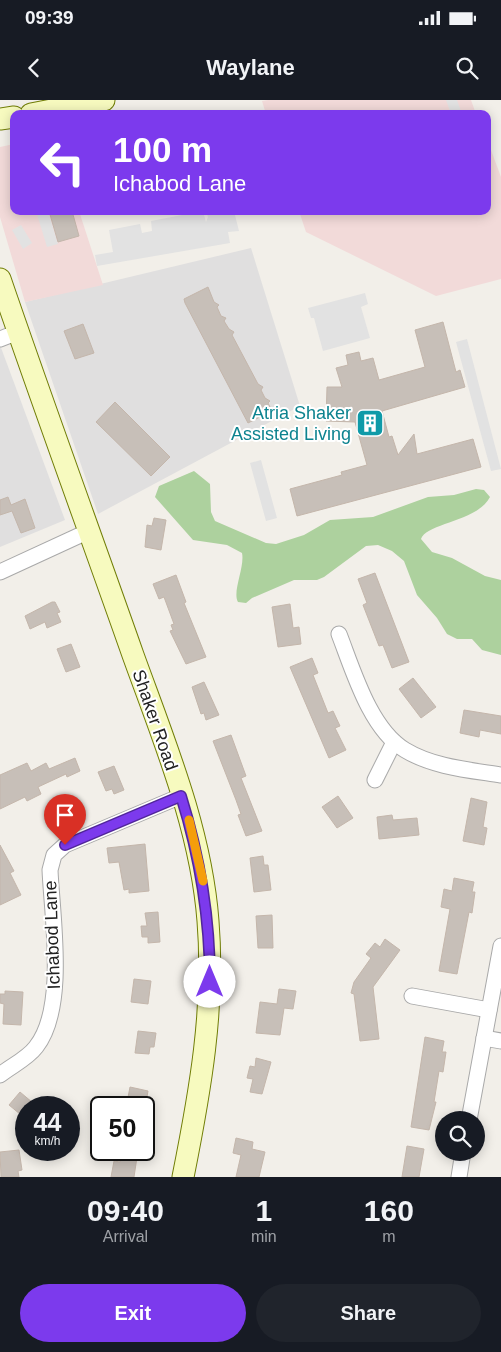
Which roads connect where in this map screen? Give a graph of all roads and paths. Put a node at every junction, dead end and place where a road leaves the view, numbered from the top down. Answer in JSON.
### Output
{"nodes":[{"id":1,"x":104,"y":100,"type":"edge"},
{"id":2,"x":52,"y":110,"type":"edge"},
{"id":3,"x":0,"y":279,"type":"edge"},
{"id":4,"x":9,"y":336,"type":"edge"},
{"id":5,"x":89,"y":531,"type":"junction"},
{"id":6,"x":0,"y":572,"type":"edge"},
{"id":7,"x":339,"y":634,"type":"dead end"},
{"id":8,"x":394,"y":742,"type":"junction"},
{"id":9,"x":501,"y":776,"type":"edge"},
{"id":10,"x":375,"y":780,"type":"dead end"},
{"id":11,"x":181,"y":796,"type":"junction"},
{"id":12,"x":501,"y":946,"type":"edge"},
{"id":13,"x":412,"y":996,"type":"dead end"},
{"id":14,"x":489,"y":1010,"type":"junction"},
{"id":15,"x":484,"y":1038,"type":"junction"},
{"id":16,"x":501,"y":1041,"type":"edge"},
{"id":17,"x":0,"y":1076,"type":"edge"},
{"id":18,"x":471,"y":1111,"type":"edge"},
{"id":19,"x":462,"y":1161,"type":"edge"},
{"id":20,"x":184,"y":1177,"type":"edge"},
{"id":21,"x":459,"y":1177,"type":"edge"}],
"edges":[{"from":1,"to":2,"type":"main road"},
{"from":3,"to":4,"type":"main road","name":"Shaker Road"},
{"from":4,"to":5,"type":"main road","name":"Shaker Road"},
{"from":5,"to":6,"type":"street"},
{"from":5,"to":11,"type":"main road","name":"Shaker Road"},
{"from":7,"to":8,"type":"street"},
{"from":8,"to":9,"type":"street"},
{"from":8,"to":10,"type":"street"},
{"from":11,"to":17,"type":"street","name":"Ichabod Lane"},
{"from":11,"to":20,"type":"main road","name":"Shaker Road"},
{"from":12,"to":14,"type":"street"},
{"from":13,"to":14,"type":"street"},
{"from":14,"to":15,"type":"street"},
{"from":15,"to":16,"type":"street"},
{"from":15,"to":18,"type":"street"},
{"from":19,"to":21,"type":"street"}]}
